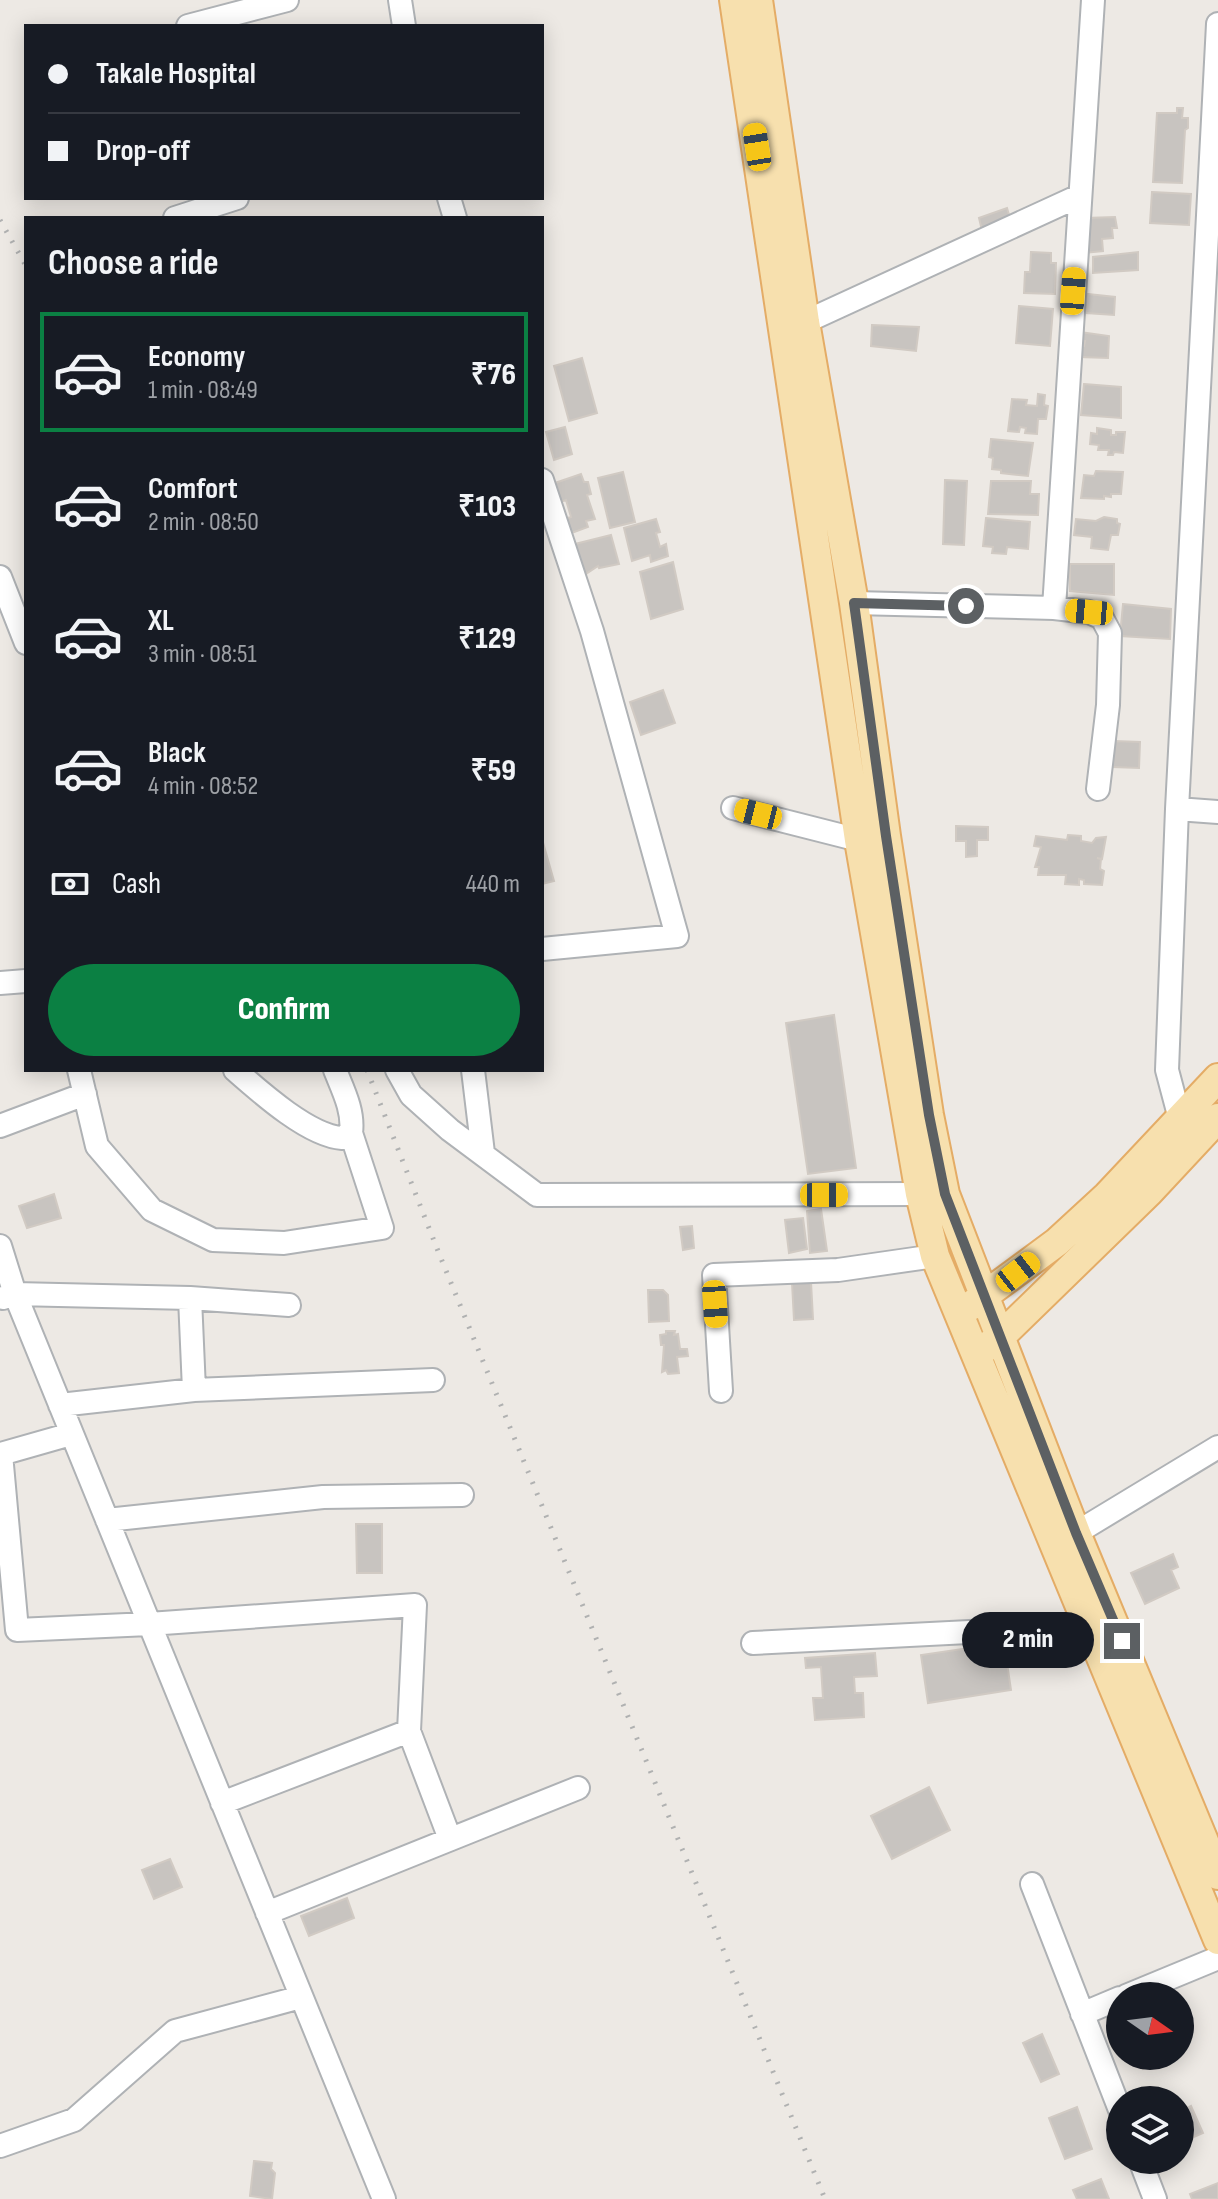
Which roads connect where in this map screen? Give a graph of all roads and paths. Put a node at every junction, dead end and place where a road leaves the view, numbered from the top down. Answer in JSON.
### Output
{"nodes":[{"id":1,"x":287,"y":0,"type":"edge"},
{"id":2,"x":400,"y":0,"type":"edge"},
{"id":3,"x":734,"y":0,"type":"edge"},
{"id":4,"x":758,"y":0,"type":"edge"},
{"id":5,"x":1093,"y":0,"type":"edge"},
{"id":6,"x":196,"y":24,"type":"edge"},
{"id":7,"x":404,"y":24,"type":"edge"},
{"id":8,"x":1218,"y":24,"type":"edge"},
{"id":9,"x":1214,"y":185,"type":"edge"},
{"id":10,"x":1079,"y":196,"type":"junction"},
{"id":11,"x":231,"y":200,"type":"edge"},
{"id":12,"x":181,"y":216,"type":"edge"},
{"id":13,"x":805,"y":322,"type":"junction"},
{"id":14,"x":544,"y":486,"type":"edge"},
{"id":15,"x":0,"y":577,"type":"edge"},
{"id":16,"x":854,"y":603,"type":"junction"},
{"id":17,"x":1054,"y":608,"type":"junction"},
{"id":18,"x":24,"y":638,"type":"edge"},
{"id":19,"x":1098,"y":789,"type":"dead end"},
{"id":20,"x":733,"y":808,"type":"dead end"},
{"id":21,"x":1177,"y":809,"type":"junction"},
{"id":22,"x":1218,"y":812,"type":"edge"},
{"id":23,"x":859,"y":840,"type":"junction"},
{"id":24,"x":544,"y":949,"type":"edge"},
{"id":25,"x":24,"y":981,"type":"edge"},
{"id":26,"x":0,"y":983,"type":"edge"},
{"id":27,"x":80,"y":1072,"type":"edge"},
{"id":28,"x":237,"y":1072,"type":"edge"},
{"id":29,"x":336,"y":1072,"type":"edge"},
{"id":30,"x":398,"y":1072,"type":"edge"},
{"id":31,"x":473,"y":1072,"type":"edge"},
{"id":32,"x":1218,"y":1078,"type":"edge"},
{"id":33,"x":85,"y":1094,"type":"junction"},
{"id":34,"x":1218,"y":1118,"type":"edge"},
{"id":35,"x":1180,"y":1119,"type":"junction"},
{"id":36,"x":0,"y":1126,"type":"edge"},
{"id":37,"x":351,"y":1133,"type":"junction"},
{"id":38,"x":483,"y":1153,"type":"junction"},
{"id":39,"x":920,"y":1194,"type":"junction"},
{"id":40,"x":0,"y":1246,"type":"edge"},
{"id":41,"x":935,"y":1256,"type":"junction"},
{"id":42,"x":7,"y":1297,"type":"edge"},
{"id":43,"x":983,"y":1297,"type":"junction"},
{"id":44,"x":190,"y":1298,"type":"junction"},
{"id":45,"x":289,"y":1305,"type":"dead end"},
{"id":46,"x":958,"y":1315,"type":"junction"},
{"id":47,"x":999,"y":1338,"type":"junction"},
{"id":48,"x":976,"y":1355,"type":"junction"},
{"id":49,"x":433,"y":1380,"type":"dead end"},
{"id":50,"x":194,"y":1390,"type":"junction"},
{"id":51,"x":721,"y":1391,"type":"dead end"},
{"id":52,"x":60,"y":1405,"type":"junction"},
{"id":53,"x":71,"y":1434,"type":"junction"},
{"id":54,"x":1218,"y":1447,"type":"edge"},
{"id":55,"x":462,"y":1495,"type":"dead end"},
{"id":56,"x":107,"y":1520,"type":"junction"},
{"id":57,"x":1076,"y":1533,"type":"junction"},
{"id":58,"x":1087,"y":1621,"type":"junction"},
{"id":59,"x":149,"y":1624,"type":"junction"},
{"id":60,"x":8,"y":1630,"type":"edge"},
{"id":61,"x":753,"y":1643,"type":"dead end"},
{"id":62,"x":409,"y":1731,"type":"junction"},
{"id":63,"x":578,"y":1788,"type":"dead end"},
{"id":64,"x":222,"y":1803,"type":"junction"},
{"id":65,"x":1211,"y":1838,"type":"edge"},
{"id":66,"x":450,"y":1839,"type":"junction"},
{"id":67,"x":1218,"y":1875,"type":"edge"},
{"id":68,"x":1032,"y":1884,"type":"dead end"},
{"id":69,"x":267,"y":1913,"type":"junction"},
{"id":70,"x":1218,"y":1940,"type":"edge"},
{"id":71,"x":1218,"y":1958,"type":"edge"},
{"id":72,"x":1160,"y":1982,"type":"edge"},
{"id":73,"x":301,"y":1997,"type":"junction"},
{"id":74,"x":1106,"y":2004,"type":"edge"},
{"id":75,"x":1082,"y":2014,"type":"junction"},
{"id":76,"x":1110,"y":2086,"type":"edge"},
{"id":77,"x":0,"y":2146,"type":"edge"},
{"id":78,"x":1145,"y":2174,"type":"edge"},
{"id":79,"x":384,"y":2199,"type":"edge"},
{"id":80,"x":1155,"y":2199,"type":"edge"}],
"edges":[{"from":1,"to":6,"type":"street"},
{"from":2,"to":7,"type":"street"},
{"from":3,"to":23,"type":"main road"},
{"from":4,"to":13,"type":"main road"},
{"from":5,"to":10,"type":"street"},
{"from":8,"to":9,"type":"street"},
{"from":9,"to":21,"type":"street"},
{"from":10,"to":13,"type":"street"},
{"from":10,"to":17,"type":"street"},
{"from":11,"to":12,"type":"street"},
{"from":13,"to":16,"type":"main road"},
{"from":14,"to":24,"type":"street"},
{"from":15,"to":18,"type":"street"},
{"from":16,"to":17,"type":"street"},
{"from":16,"to":43,"type":"main road"},
{"from":17,"to":19,"type":"street"},
{"from":20,"to":23,"type":"street"},
{"from":21,"to":22,"type":"street"},
{"from":21,"to":35,"type":"street"},
{"from":23,"to":39,"type":"main road"},
{"from":25,"to":26,"type":"street"},
{"from":27,"to":33,"type":"street"},
{"from":28,"to":37,"type":"street"},
{"from":29,"to":37,"type":"street"},
{"from":30,"to":38,"type":"street"},
{"from":31,"to":38,"type":"street"},
{"from":32,"to":35,"type":"main road"},
{"from":33,"to":36,"type":"street"},
{"from":33,"to":37,"type":"street"},
{"from":34,"to":47,"type":"main road"},
{"from":35,"to":43,"type":"main road"},
{"from":38,"to":39,"type":"street"},
{"from":39,"to":41,"type":"main road"},
{"from":40,"to":42,"type":"street"},
{"from":41,"to":46,"type":"main road"},
{"from":41,"to":51,"type":"street"},
{"from":42,"to":44,"type":"street"},
{"from":42,"to":52,"type":"street"},
{"from":43,"to":46,"type":"main road"},
{"from":43,"to":47,"type":"main road"},
{"from":44,"to":45,"type":"street"},
{"from":44,"to":50,"type":"street"},
{"from":46,"to":48,"type":"main road"},
{"from":47,"to":48,"type":"main road"},
{"from":47,"to":57,"type":"main road"},
{"from":48,"to":58,"type":"main road"},
{"from":49,"to":50,"type":"street"},
{"from":50,"to":52,"type":"street"},
{"from":52,"to":53,"type":"street"},
{"from":53,"to":56,"type":"street"},
{"from":53,"to":60,"type":"street"},
{"from":54,"to":57,"type":"street"},
{"from":55,"to":56,"type":"street"},
{"from":56,"to":59,"type":"street"},
{"from":57,"to":65,"type":"main road"},
{"from":58,"to":61,"type":"street"},
{"from":58,"to":70,"type":"main road"},
{"from":59,"to":60,"type":"street"},
{"from":59,"to":62,"type":"street"},
{"from":59,"to":64,"type":"street"},
{"from":62,"to":64,"type":"street"},
{"from":62,"to":66,"type":"street"},
{"from":63,"to":66,"type":"street"},
{"from":64,"to":69,"type":"street"},
{"from":65,"to":67,"type":"main road"},
{"from":66,"to":69,"type":"street"},
{"from":68,"to":75,"type":"street"},
{"from":69,"to":73,"type":"street"},
{"from":71,"to":72,"type":"street"},
{"from":73,"to":77,"type":"street"},
{"from":73,"to":79,"type":"street"},
{"from":74,"to":75,"type":"street"},
{"from":75,"to":76,"type":"street"},
{"from":78,"to":80,"type":"street"}]}
